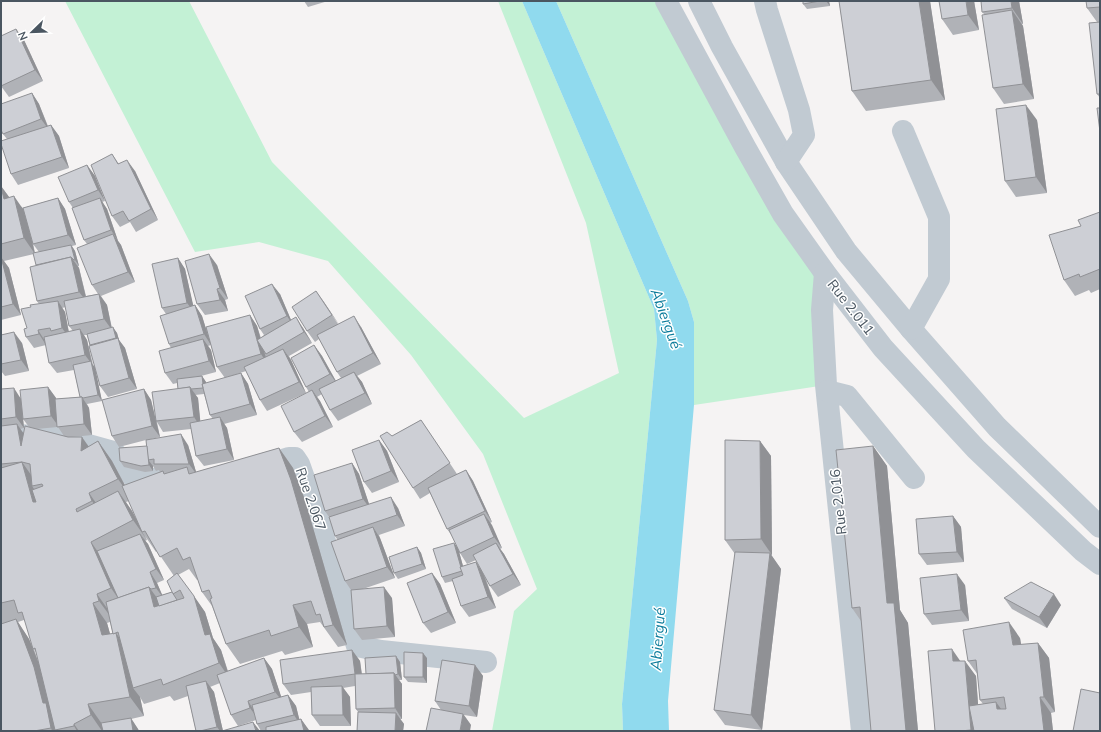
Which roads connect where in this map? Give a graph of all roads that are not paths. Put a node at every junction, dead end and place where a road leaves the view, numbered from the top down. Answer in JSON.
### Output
{"nodes":[{"id":1,"x":666,"y":1,"type":"edge"},
{"id":2,"x":699,"y":1,"type":"edge"},
{"id":3,"x":765,"y":1,"type":"edge"},
{"id":4,"x":903,"y":131,"type":"dead end"},
{"id":5,"x":786,"y":162,"type":"junction"},
{"id":6,"x":825,"y":273,"type":"junction"},
{"id":7,"x":911,"y":329,"type":"junction"},
{"id":8,"x":827,"y":391,"type":"junction"},
{"id":9,"x":1,"y":437,"type":"edge"},
{"id":10,"x":237,"y":471,"type":"edge"},
{"id":11,"x":914,"y":478,"type":"dead end"},
{"id":12,"x":194,"y":479,"type":"edge"},
{"id":13,"x":1100,"y":527,"type":"edge"},
{"id":14,"x":1100,"y":564,"type":"edge"},
{"id":15,"x":486,"y":662,"type":"dead end"},
{"id":16,"x":862,"y":731,"type":"edge"}],
"edges":[{"from":1,"to":6,"type":"street","name":"Rue 2.011"},
{"from":2,"to":5,"type":"street"},
{"from":3,"to":5,"type":"street"},
{"from":4,"to":7,"type":"street"},
{"from":5,"to":7,"type":"street"},
{"from":6,"to":8,"type":"street","name":"Rue 2.016"},
{"from":6,"to":14,"type":"street","name":"Rue 2.011"},
{"from":7,"to":13,"type":"street"},
{"from":8,"to":11,"type":"street"},
{"from":8,"to":16,"type":"street","name":"Rue 2.016"},
{"from":9,"to":12,"type":"street"},
{"from":10,"to":15,"type":"street","name":"Rue 2.067"}]}
